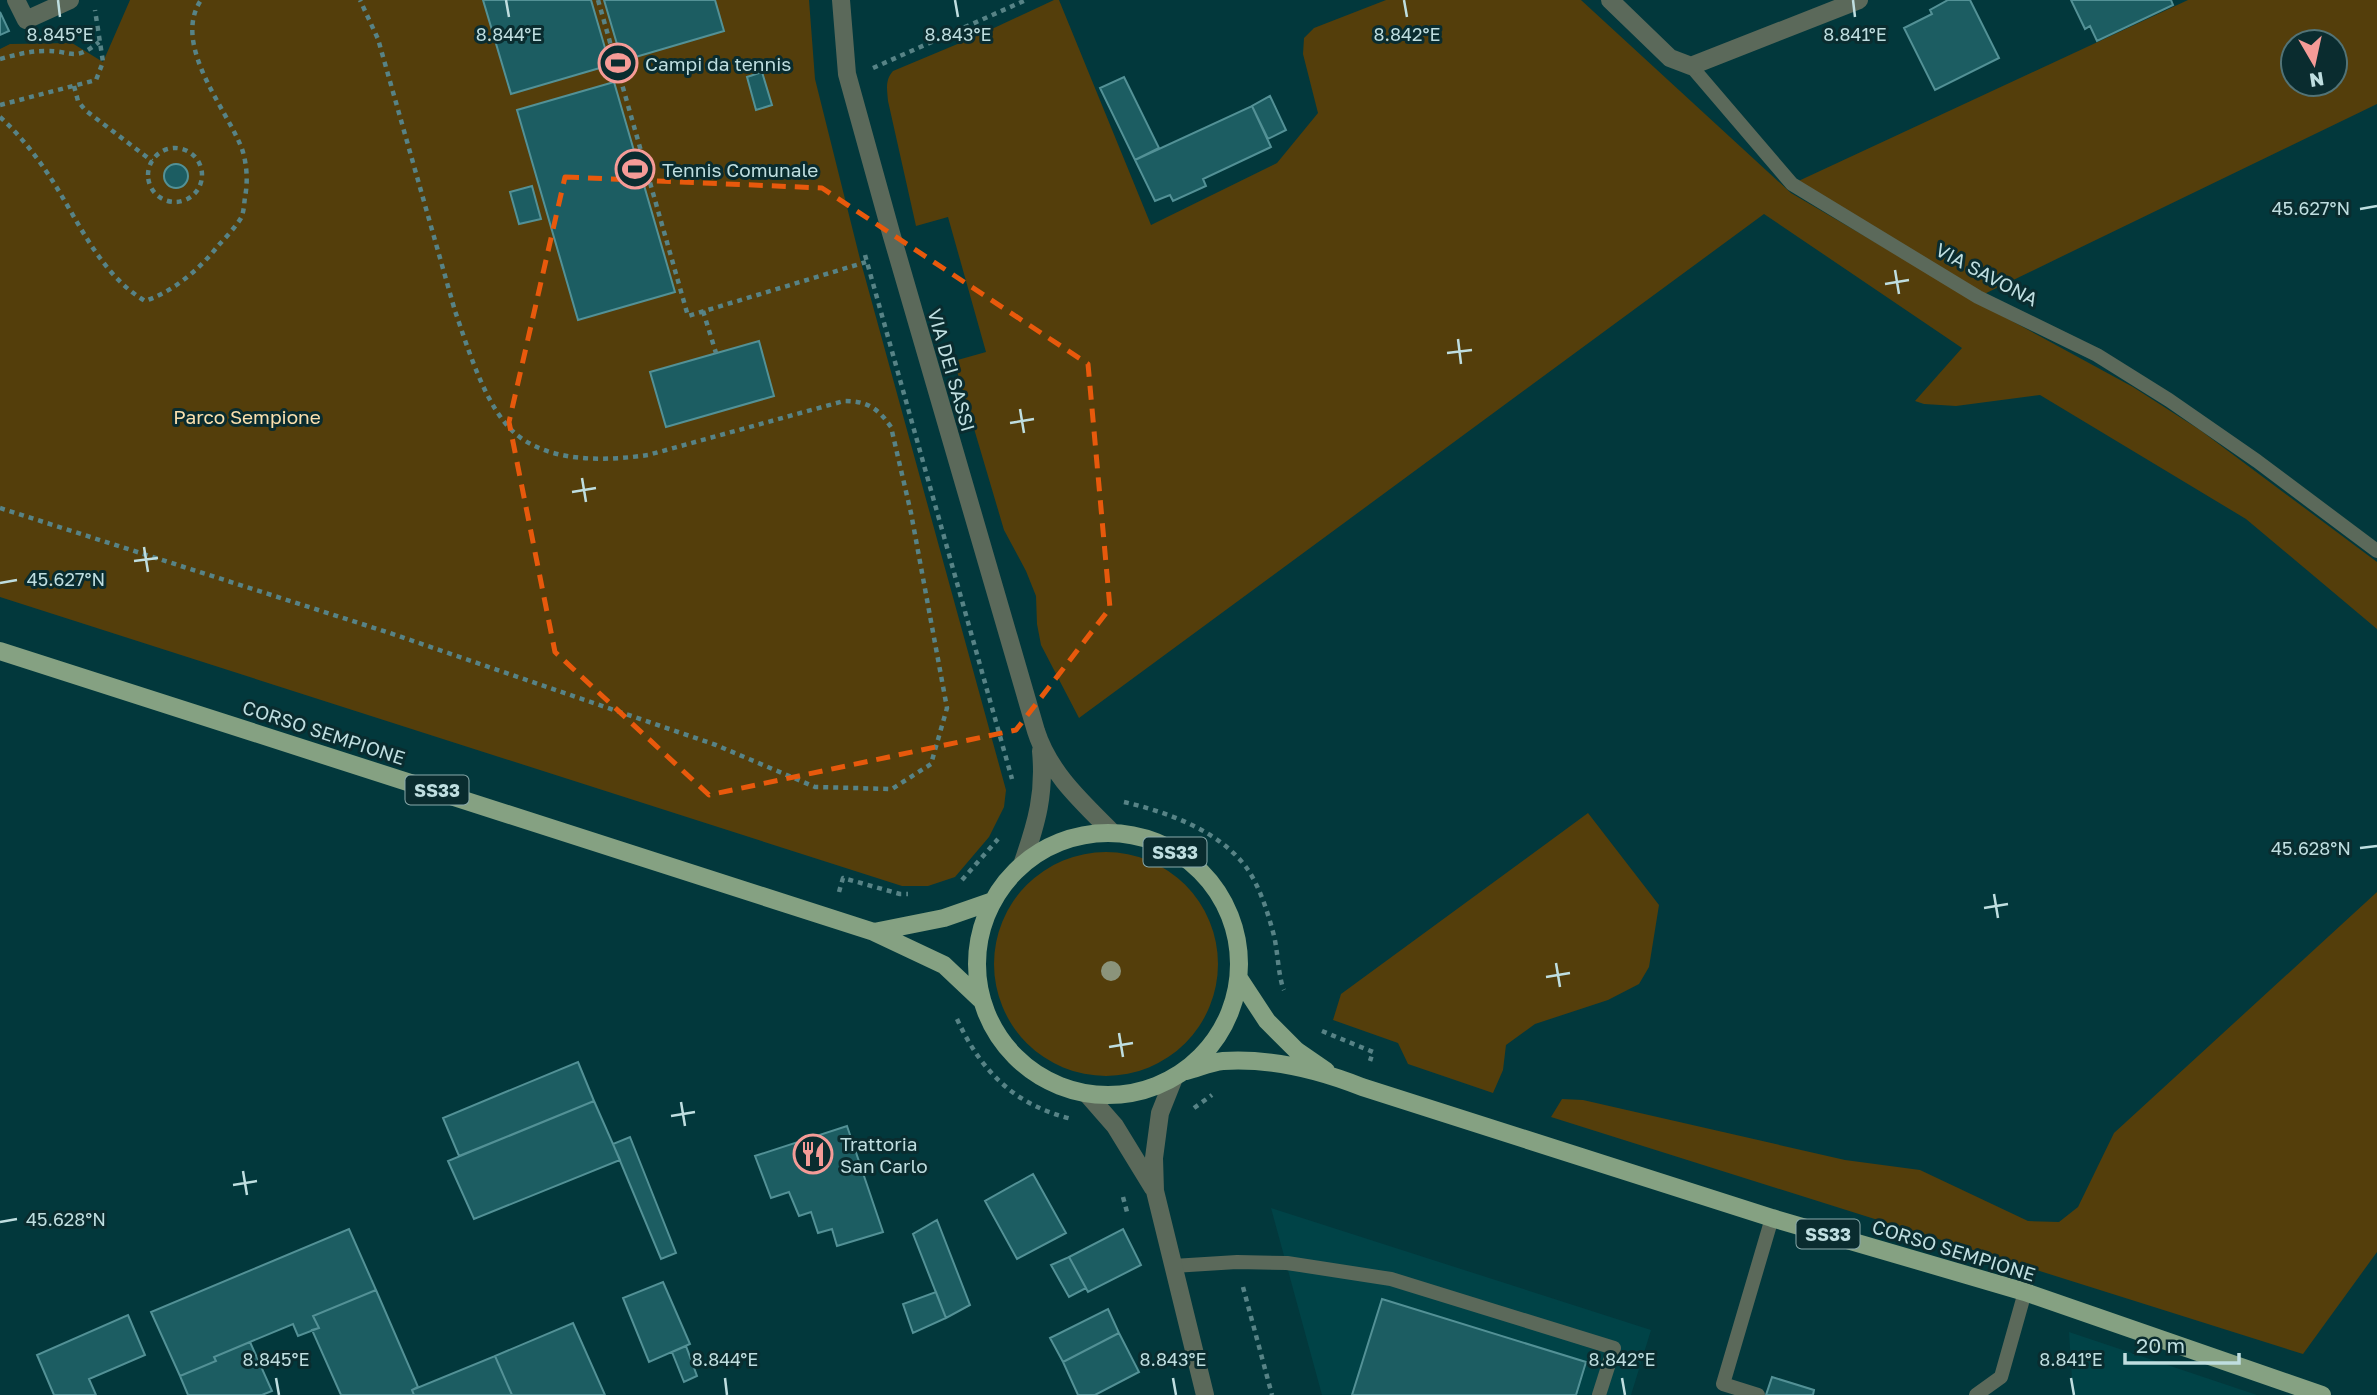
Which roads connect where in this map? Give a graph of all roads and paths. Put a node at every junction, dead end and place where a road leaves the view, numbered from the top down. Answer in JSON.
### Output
{"nodes":[{"id":1,"x":16,"y":0,"type":"edge"},
{"id":2,"x":71,"y":0,"type":"edge"},
{"id":3,"x":94,"y":0,"type":"edge"},
{"id":4,"x":201,"y":0,"type":"edge"},
{"id":5,"x":360,"y":0,"type":"edge"},
{"id":6,"x":598,"y":0,"type":"edge"},
{"id":7,"x":841,"y":0,"type":"edge"},
{"id":8,"x":1026,"y":0,"type":"edge"},
{"id":9,"x":1610,"y":0,"type":"edge"},
{"id":10,"x":1859,"y":0,"type":"edge"},
{"id":11,"x":99,"y":42,"type":"junction"},
{"id":12,"x":0,"y":59,"type":"edge"},
{"id":13,"x":1691,"y":66,"type":"junction"},
{"id":14,"x":847,"y":74,"type":"junction"},
{"id":15,"x":74,"y":86,"type":"junction"},
{"id":16,"x":0,"y":105,"type":"edge"},
{"id":17,"x":0,"y":117,"type":"edge"},
{"id":18,"x":152,"y":161,"type":"junction"},
{"id":19,"x":863,"y":249,"type":"dead end"},
{"id":20,"x":866,"y":262,"type":"junction"},
{"id":21,"x":703,"y":311,"type":"junction"},
{"id":22,"x":716,"y":353,"type":"dead end"},
{"id":23,"x":0,"y":508,"type":"edge"},
{"id":24,"x":2377,"y":551,"type":"edge"},
{"id":25,"x":0,"y":650,"type":"edge"},
{"id":26,"x":1041,"y":747,"type":"junction"},
{"id":27,"x":1013,"y":785,"type":"dead end"},
{"id":28,"x":1003,"y":831,"type":"dead end"},
{"id":29,"x":1111,"y":831,"type":"junction"},
{"id":30,"x":1023,"y":862,"type":"junction"},
{"id":31,"x":960,"y":883,"type":"dead end"},
{"id":32,"x":920,"y":894,"type":"dead end"},
{"id":33,"x":990,"y":902,"type":"junction"},
{"id":34,"x":830,"y":917,"type":"junction"},
{"id":35,"x":874,"y":932,"type":"junction"},
{"id":36,"x":1240,"y":980,"type":"junction"},
{"id":37,"x":980,"y":999,"type":"junction"},
{"id":38,"x":952,"y":1009,"type":"dead end"},
{"id":39,"x":1180,"y":1075,"type":"junction"},
{"id":40,"x":1332,"y":1075,"type":"junction"},
{"id":41,"x":1087,"y":1094,"type":"junction"},
{"id":42,"x":1078,"y":1121,"type":"dead end"},
{"id":43,"x":1119,"y":1188,"type":"dead end"},
{"id":44,"x":1157,"y":1198,"type":"junction"},
{"id":45,"x":1772,"y":1218,"type":"junction"},
{"id":46,"x":1237,"y":1262,"type":"junction"},
{"id":47,"x":1173,"y":1266,"type":"junction"},
{"id":48,"x":2025,"y":1292,"type":"junction"},
{"id":49,"x":1205,"y":1395,"type":"edge"},
{"id":50,"x":1272,"y":1395,"type":"edge"},
{"id":51,"x":1599,"y":1395,"type":"edge"},
{"id":52,"x":1758,"y":1395,"type":"edge"},
{"id":53,"x":1976,"y":1395,"type":"edge"},
{"id":54,"x":2322,"y":1395,"type":"edge"}],
"edges":[{"from":1,"to":2,"type":"street"},
{"from":3,"to":11,"type":"path"},
{"from":4,"to":17,"type":"path"},
{"from":5,"to":23,"type":"path"},
{"from":6,"to":21,"type":"path"},
{"from":7,"to":14,"type":"street","name":"VIA DEI SASSI"},
{"from":8,"to":14,"type":"path"},
{"from":9,"to":13,"type":"street","name":"VIA SAVONA"},
{"from":10,"to":13,"type":"street"},
{"from":11,"to":12,"type":"path"},
{"from":11,"to":15,"type":"path"},
{"from":13,"to":24,"type":"lane","name":"VIA SAVONA"},
{"from":14,"to":26,"type":"street","name":"VIA DEI SASSI"},
{"from":15,"to":16,"type":"path"},
{"from":15,"to":18,"type":"path"},
{"from":18,"to":18,"type":"path"},
{"from":19,"to":20,"type":"path"},
{"from":20,"to":21,"type":"path"},
{"from":20,"to":27,"type":"path"},
{"from":21,"to":22,"type":"path"},
{"from":25,"to":34,"type":"main road","name":"CORSO SEMPIONE","number":"SS33"},
{"from":26,"to":29,"type":"street","name":"VIA DEI SASSI"},
{"from":26,"to":30,"type":"street","name":"VIA DEI SASSI"},
{"from":28,"to":31,"type":"path"},
{"from":29,"to":30,"type":"main road","number":"SS33"},
{"from":29,"to":36,"type":"main road","number":"SS33"},
{"from":30,"to":33,"type":"main road","number":"SS33"},
{"from":32,"to":34,"type":"path"},
{"from":33,"to":35,"type":"main road"},
{"from":33,"to":37,"type":"main road","number":"SS33"},
{"from":34,"to":35,"type":"main road","name":"CORSO SEMPIONE","number":"SS33"},
{"from":35,"to":37,"type":"main road","number":"SS33"},
{"from":36,"to":39,"type":"main road","number":"SS33"},
{"from":36,"to":40,"type":"main road","number":"SS33"},
{"from":37,"to":41,"type":"main road","number":"SS33"},
{"from":38,"to":42,"type":"path"},
{"from":39,"to":40,"type":"main road","number":"SS33"},
{"from":39,"to":41,"type":"main road","number":"SS33"},
{"from":39,"to":44,"type":"street"},
{"from":40,"to":45,"type":"main road","name":"CORSO SEMPIONE","number":"SS33"},
{"from":41,"to":44,"type":"street"},
{"from":43,"to":44,"type":"path"},
{"from":44,"to":47,"type":"street"},
{"from":45,"to":48,"type":"main road","name":"CORSO SEMPIONE","number":"SS33"},
{"from":45,"to":52,"type":"lane"},
{"from":46,"to":47,"type":"lane"},
{"from":46,"to":50,"type":"path"},
{"from":46,"to":51,"type":"lane"},
{"from":47,"to":49,"type":"street"},
{"from":48,"to":53,"type":"lane"},
{"from":48,"to":54,"type":"main road","name":"CORSO SEMPIONE","number":"SS33"}]}
